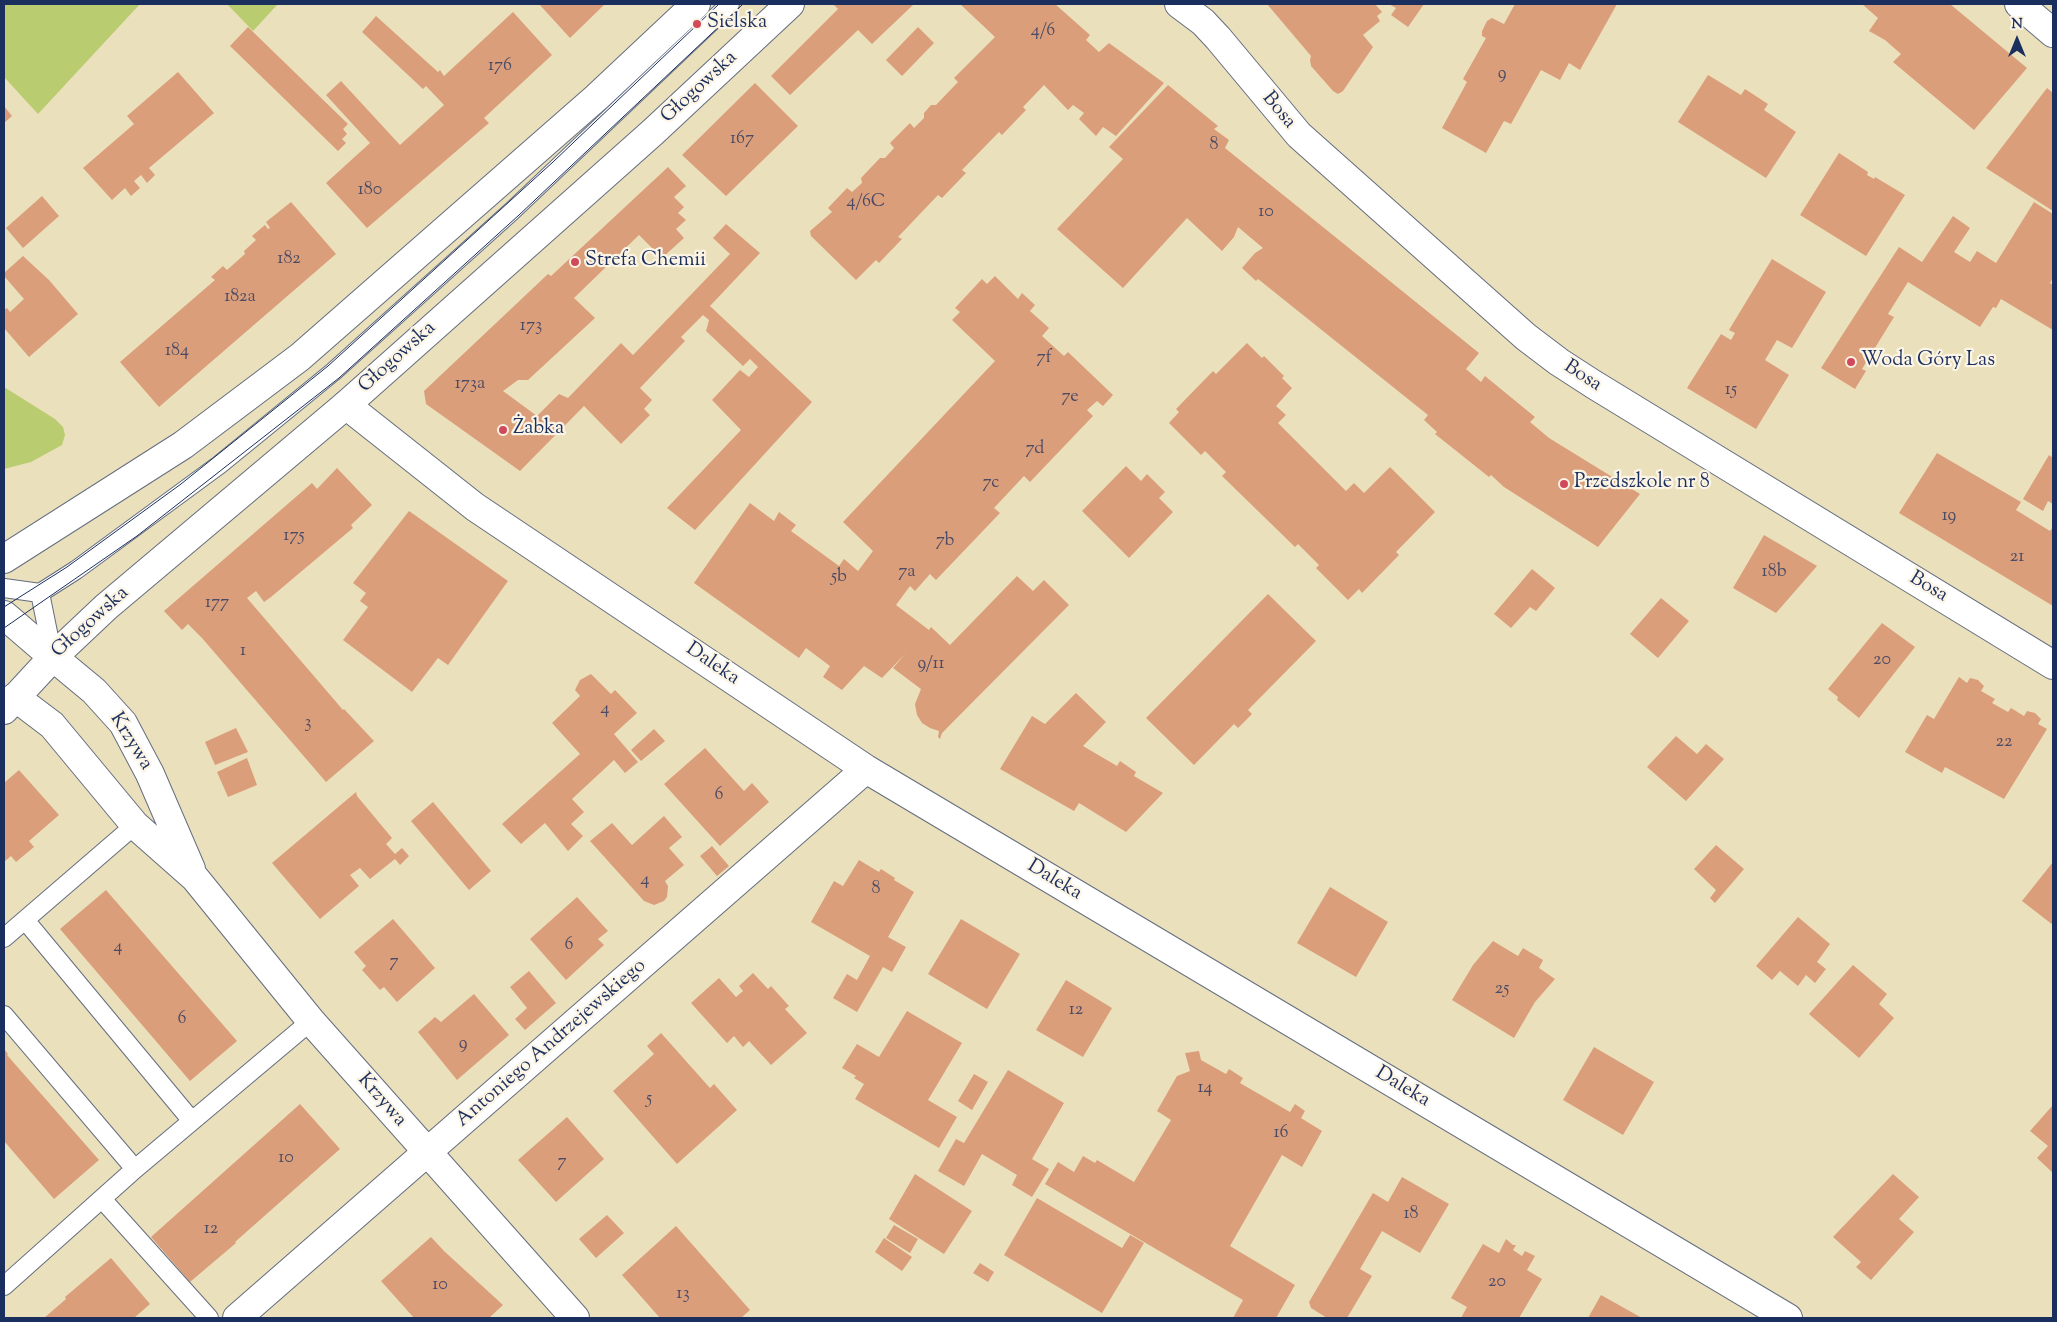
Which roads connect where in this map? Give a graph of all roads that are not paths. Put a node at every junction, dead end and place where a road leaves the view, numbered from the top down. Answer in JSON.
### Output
{"nodes":[{"id":1,"x":696,"y":4,"type":"edge"},
{"id":2,"x":730,"y":4,"type":"edge"},
{"id":3,"x":790,"y":4,"type":"edge"},
{"id":4,"x":1179,"y":4,"type":"edge"},
{"id":5,"x":2019,"y":4,"type":"edge"},
{"id":6,"x":2053,"y":33,"type":"edge"},
{"id":7,"x":346,"y":405,"type":"junction"},
{"id":8,"x":4,"y":559,"type":"edge"},
{"id":9,"x":4,"y":588,"type":"edge"},
{"id":10,"x":40,"y":593,"type":"junction"},
{"id":11,"x":4,"y":615,"type":"edge"},
{"id":12,"x":53,"y":657,"type":"junction"},
{"id":13,"x":2053,"y":665,"type":"edge"},
{"id":14,"x":8,"y":699,"type":"edge"},
{"id":15,"x":866,"y":768,"type":"junction"},
{"id":16,"x":136,"y":825,"type":"junction"},
{"id":17,"x":195,"y":878,"type":"junction"},
{"id":18,"x":25,"y":920,"type":"junction"},
{"id":19,"x":4,"y":938,"type":"edge"},
{"id":20,"x":4,"y":1015,"type":"edge"},
{"id":21,"x":311,"y":1021,"type":"junction"},
{"id":22,"x":192,"y":1122,"type":"junction"},
{"id":23,"x":427,"y":1154,"type":"junction"},
{"id":24,"x":135,"y":1169,"type":"junction"},
{"id":25,"x":102,"y":1198,"type":"junction"},
{"id":26,"x":4,"y":1286,"type":"edge"},
{"id":27,"x":209,"y":1318,"type":"edge"},
{"id":28,"x":237,"y":1318,"type":"edge"},
{"id":29,"x":574,"y":1318,"type":"edge"},
{"id":30,"x":1788,"y":1318,"type":"edge"}],
"edges":[{"from":1,"to":8,"type":"street"},
{"from":2,"to":10,"type":"lane"},
{"from":3,"to":7,"type":"street","name":"Głogowska"},
{"from":4,"to":13,"type":"street","name":"Bosa"},
{"from":5,"to":6,"type":"street"},
{"from":7,"to":12,"type":"street","name":"Głogowska"},
{"from":7,"to":15,"type":"street","name":"Daleka"},
{"from":9,"to":10,"type":"lane"},
{"from":10,"to":12,"type":"lane"},
{"from":11,"to":12,"type":"street","name":"Krzywa"},
{"from":12,"to":14,"type":"street","name":"Głogowska"},
{"from":12,"to":17,"type":"street","name":"Krzywa"},
{"from":14,"to":16,"type":"street","name":"Krzywa"},
{"from":15,"to":23,"type":"street","name":"Antoniego Andrzejewskiego"},
{"from":15,"to":30,"type":"street","name":"Daleka"},
{"from":16,"to":17,"type":"street","name":"Krzywa"},
{"from":16,"to":18,"type":"lane"},
{"from":17,"to":21,"type":"street","name":"Krzywa"},
{"from":18,"to":19,"type":"lane"},
{"from":18,"to":22,"type":"lane"},
{"from":20,"to":24,"type":"lane"},
{"from":21,"to":22,"type":"lane"},
{"from":21,"to":23,"type":"street","name":"Krzywa"},
{"from":22,"to":24,"type":"lane"},
{"from":23,"to":28,"type":"street","name":"Antoniego Andrzejewskiego"},
{"from":23,"to":29,"type":"street","name":"Krzywa"},
{"from":24,"to":25,"type":"lane"},
{"from":25,"to":26,"type":"lane"},
{"from":25,"to":27,"type":"lane"}]}
